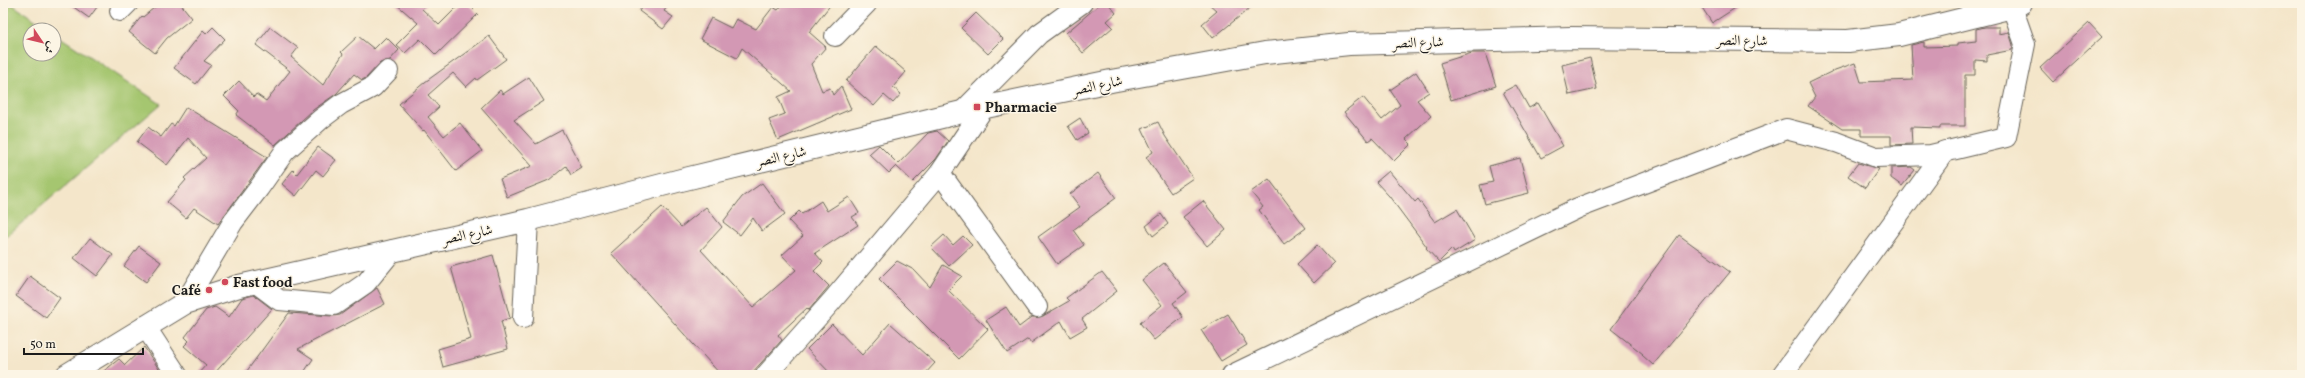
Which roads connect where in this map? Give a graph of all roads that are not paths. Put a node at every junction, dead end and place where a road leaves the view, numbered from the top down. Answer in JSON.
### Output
{"nodes":[{"id":1,"x":867,"y":3,"type":"edge"},
{"id":2,"x":1082,"y":3,"type":"edge"},
{"id":3,"x":2016,"y":5,"type":"edge"},
{"id":4,"x":835,"y":36,"type":"dead end"},
{"id":5,"x":388,"y":71,"type":"dead end"},
{"id":6,"x":972,"y":111,"type":"junction"},
{"id":7,"x":1945,"y":151,"type":"junction"},
{"id":8,"x":940,"y":173,"type":"junction"},
{"id":9,"x":528,"y":220,"type":"junction"},
{"id":10,"x":393,"y":250,"type":"junction"},
{"id":11,"x":255,"y":282,"type":"junction"},
{"id":12,"x":185,"y":303,"type":"junction"},
{"id":13,"x":1037,"y":307,"type":"dead end"},
{"id":14,"x":523,"y":318,"type":"dead end"},
{"id":15,"x":146,"y":326,"type":"junction"},
{"id":16,"x":67,"y":375,"type":"edge"},
{"id":17,"x":177,"y":375,"type":"edge"},
{"id":18,"x":766,"y":375,"type":"edge"},
{"id":19,"x":1232,"y":375,"type":"edge"},
{"id":20,"x":1782,"y":375,"type":"edge"}],
"edges":[{"from":1,"to":4,"type":"street"},
{"from":2,"to":6,"type":"street"},
{"from":3,"to":6,"type":"main road","name":"شارع النصر"},
{"from":3,"to":7,"type":"street"},
{"from":5,"to":12,"type":"street"},
{"from":6,"to":8,"type":"street"},
{"from":6,"to":9,"type":"main road","name":"شارع النصر"},
{"from":7,"to":19,"type":"street"},
{"from":7,"to":20,"type":"street"},
{"from":8,"to":13,"type":"street"},
{"from":8,"to":18,"type":"street"},
{"from":9,"to":10,"type":"main road","name":"شارع النصر"},
{"from":9,"to":14,"type":"street"},
{"from":10,"to":11,"type":"main road","name":"شارع النصر"},
{"from":10,"to":11,"type":"street"},
{"from":11,"to":12,"type":"main road","name":"شارع النصر"},
{"from":12,"to":15,"type":"main road","name":"شارع النصر"},
{"from":15,"to":16,"type":"main road","name":"شارع النصر"},
{"from":15,"to":17,"type":"street"}]}
